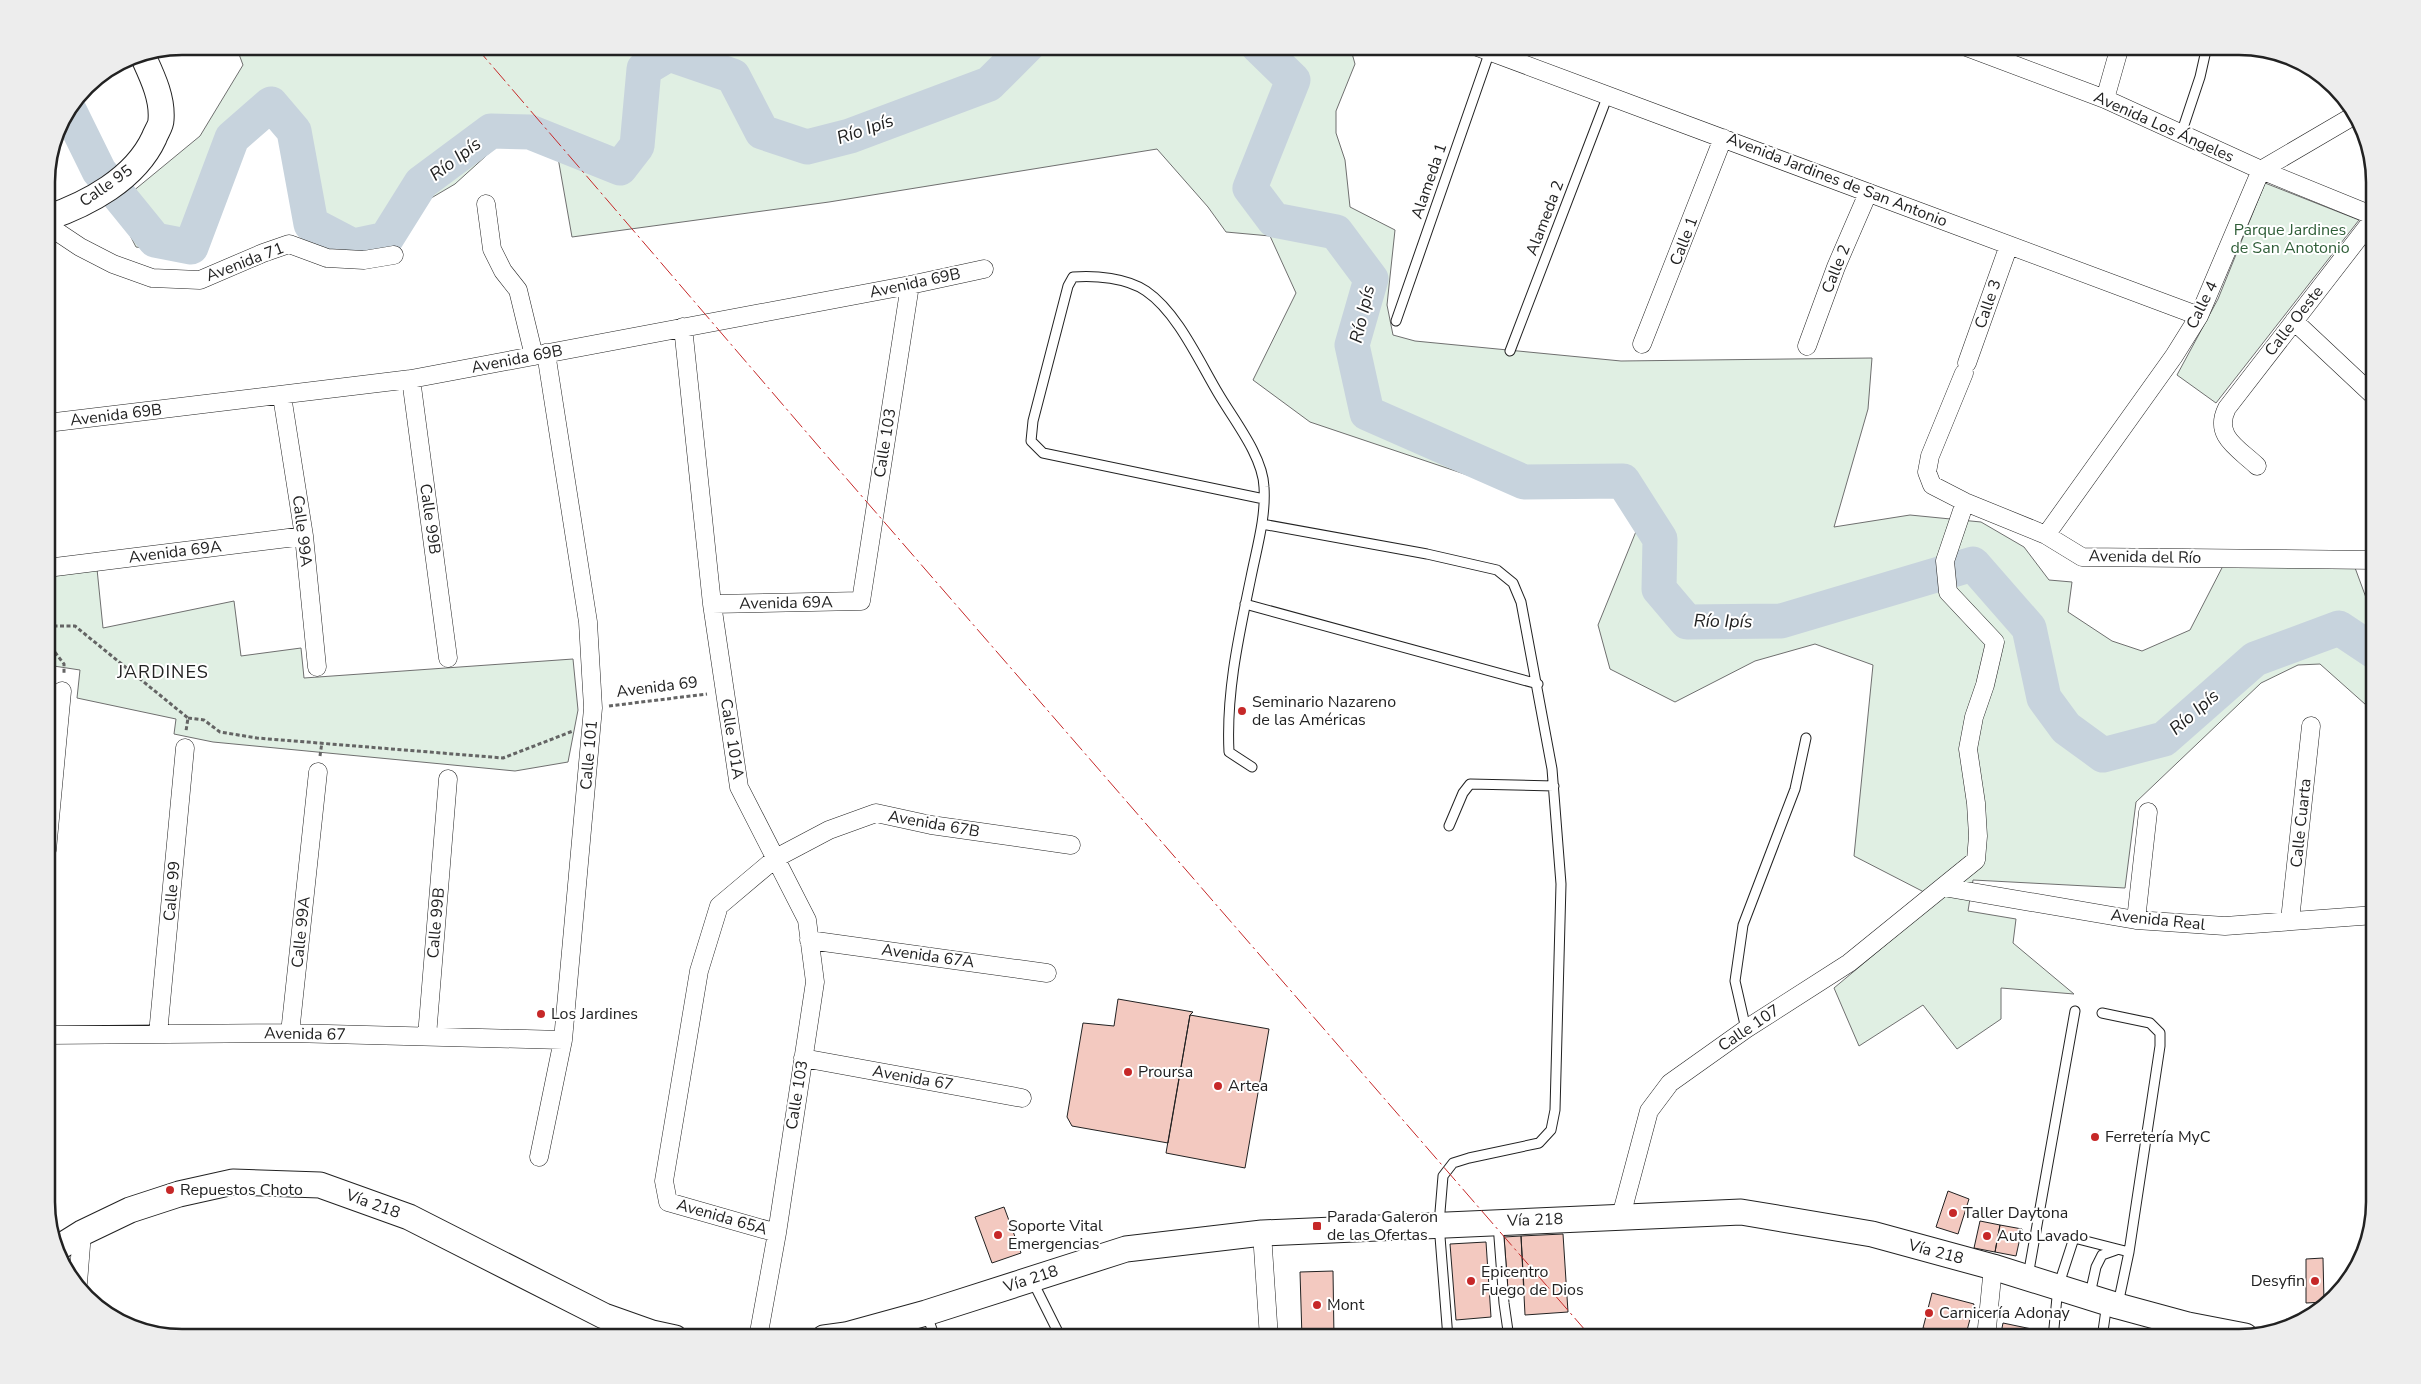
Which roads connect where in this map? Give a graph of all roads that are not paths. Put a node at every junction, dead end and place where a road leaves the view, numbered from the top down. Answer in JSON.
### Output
{"nodes":[{"id":1,"x":1480,"y":55,"type":"edge"},
{"id":2,"x":1498,"y":55,"type":"edge"},
{"id":3,"x":1988,"y":55,"type":"edge"},
{"id":4,"x":2117,"y":55,"type":"edge"},
{"id":5,"x":2205,"y":55,"type":"edge"},
{"id":6,"x":145,"y":61,"type":"edge"},
{"id":7,"x":1608,"y":95,"type":"junction"},
{"id":8,"x":2105,"y":99,"type":"junction"},
{"id":9,"x":2349,"y":119,"type":"edge"},
{"id":10,"x":2181,"y":134,"type":"junction"},
{"id":11,"x":1723,"y":138,"type":"junction"},
{"id":12,"x":2261,"y":170,"type":"junction"},
{"id":13,"x":1868,"y":192,"type":"junction"},
{"id":14,"x":486,"y":204,"type":"dead end"},
{"id":15,"x":2366,"y":214,"type":"edge"},
{"id":16,"x":55,"y":215,"type":"edge"},
{"id":17,"x":2366,"y":227,"type":"edge"},
{"id":18,"x":55,"y":231,"type":"edge"},
{"id":19,"x":2009,"y":245,"type":"junction"},
{"id":20,"x":394,"y":255,"type":"dead end"},
{"id":21,"x":984,"y":268,"type":"dead end"},
{"id":22,"x":910,"y":286,"type":"junction"},
{"id":23,"x":2198,"y":316,"type":"junction"},
{"id":24,"x":1396,"y":321,"type":"dead end"},
{"id":25,"x":2294,"y":321,"type":"junction"},
{"id":26,"x":683,"y":327,"type":"junction"},
{"id":27,"x":1642,"y":344,"type":"dead end"},
{"id":28,"x":1807,"y":346,"type":"dead end"},
{"id":29,"x":1510,"y":351,"type":"dead end"},
{"id":30,"x":540,"y":354,"type":"junction"},
{"id":31,"x":1965,"y":368,"type":"joint"},
{"id":32,"x":411,"y":379,"type":"junction"},
{"id":33,"x":2366,"y":389,"type":"edge"},
{"id":34,"x":282,"y":396,"type":"junction"},
{"id":35,"x":55,"y":422,"type":"edge"},
{"id":36,"x":2257,"y":466,"type":"dead end"},
{"id":37,"x":1264,"y":499,"type":"junction"},
{"id":38,"x":1965,"y":502,"type":"junction"},
{"id":39,"x":1262,"y":524,"type":"junction"},
{"id":40,"x":2046,"y":535,"type":"junction"},
{"id":41,"x":304,"y":536,"type":"junction"},
{"id":42,"x":2366,"y":560,"type":"edge"},
{"id":43,"x":55,"y":567,"type":"edge"},
{"id":44,"x":861,"y":602,"type":"joint"},
{"id":45,"x":712,"y":604,"type":"junction"},
{"id":46,"x":1245,"y":604,"type":"junction"},
{"id":47,"x":448,"y":658,"type":"dead end"},
{"id":48,"x":317,"y":667,"type":"dead end"},
{"id":49,"x":1538,"y":684,"type":"junction"},
{"id":50,"x":62,"y":691,"type":"road end"},
{"id":51,"x":2311,"y":726,"type":"dead end"},
{"id":52,"x":1806,"y":738,"type":"dead end"},
{"id":53,"x":185,"y":748,"type":"road end"},
{"id":54,"x":55,"y":761,"type":"edge"},
{"id":55,"x":1252,"y":767,"type":"dead end"},
{"id":56,"x":318,"y":772,"type":"dead end"},
{"id":57,"x":448,"y":779,"type":"dead end"},
{"id":58,"x":1554,"y":786,"type":"junction"},
{"id":59,"x":2148,"y":812,"type":"dead end"},
{"id":60,"x":1449,"y":826,"type":"dead end"},
{"id":61,"x":1071,"y":844,"type":"dead end"},
{"id":62,"x":776,"y":858,"type":"junction"},
{"id":63,"x":1942,"y":887,"type":"junction"},
{"id":64,"x":2366,"y":916,"type":"edge"},
{"id":65,"x":2136,"y":920,"type":"junction"},
{"id":66,"x":2290,"y":920,"type":"junction"},
{"id":67,"x":809,"y":940,"type":"junction"},
{"id":68,"x":1047,"y":973,"type":"dead end"},
{"id":69,"x":2075,"y":1011,"type":"dead end"},
{"id":70,"x":2102,"y":1013,"type":"dead end"},
{"id":71,"x":1746,"y":1029,"type":"junction"},
{"id":72,"x":290,"y":1033,"type":"junction"},
{"id":73,"x":158,"y":1034,"type":"junction"},
{"id":74,"x":55,"y":1035,"type":"edge"},
{"id":75,"x":427,"y":1036,"type":"junction"},
{"id":76,"x":563,"y":1040,"type":"junction"},
{"id":77,"x":803,"y":1058,"type":"junction"},
{"id":78,"x":1022,"y":1098,"type":"dead end"},
{"id":79,"x":539,"y":1157,"type":"dead end"},
{"id":80,"x":1621,"y":1216,"type":"junction"},
{"id":81,"x":1498,"y":1221,"type":"junction"},
{"id":82,"x":1439,"y":1224,"type":"junction"},
{"id":83,"x":82,"y":1233,"type":"junction"},
{"id":84,"x":777,"y":1233,"type":"junction"},
{"id":85,"x":1262,"y":1233,"type":"junction"},
{"id":86,"x":63,"y":1245,"type":"edge"},
{"id":87,"x":2118,"y":1250,"type":"junction"},
{"id":88,"x":2128,"y":1252,"type":"junction"},
{"id":89,"x":1993,"y":1267,"type":"junction"},
{"id":90,"x":79,"y":1275,"type":"edge"},
{"id":91,"x":1031,"y":1278,"type":"junction"},
{"id":92,"x":2028,"y":1278,"type":"junction"},
{"id":93,"x":2058,"y":1287,"type":"junction"},
{"id":94,"x":2105,"y":1302,"type":"junction"},
{"id":95,"x":926,"y":1313,"type":"junction"},
{"id":96,"x":641,"y":1329,"type":"edge"},
{"id":97,"x":760,"y":1329,"type":"edge"},
{"id":98,"x":868,"y":1329,"type":"edge"},
{"id":99,"x":932,"y":1329,"type":"edge"},
{"id":100,"x":1056,"y":1329,"type":"edge"},
{"id":101,"x":1268,"y":1329,"type":"edge"},
{"id":102,"x":1447,"y":1329,"type":"edge"},
{"id":103,"x":1508,"y":1329,"type":"edge"},
{"id":104,"x":1987,"y":1329,"type":"edge"},
{"id":105,"x":2054,"y":1329,"type":"edge"},
{"id":106,"x":2103,"y":1329,"type":"edge"},
{"id":107,"x":2209,"y":1329,"type":"edge"}],
"edges":[{"from":1,"to":24,"type":"lane","name":"Alameda 1"},
{"from":2,"to":7,"type":"street","name":"Avenida Jardines de San Antonio"},
{"from":3,"to":8,"type":"street","name":"Avenida Los Ángeles"},
{"from":4,"to":8,"type":"street"},
{"from":5,"to":10,"type":"lane"},
{"from":6,"to":16,"type":"main road","name":"Calle 95"},
{"from":7,"to":11,"type":"street","name":"Avenida Jardines de San Antonio"},
{"from":7,"to":29,"type":"lane","name":"Alameda 2"},
{"from":8,"to":10,"type":"street","name":"Avenida Los Ángeles"},
{"from":9,"to":12,"type":"street"},
{"from":10,"to":12,"type":"street","name":"Avenida Los Ángeles"},
{"from":11,"to":13,"type":"street","name":"Avenida Jardines de San Antonio"},
{"from":11,"to":27,"type":"street","name":"Calle 1"},
{"from":12,"to":15,"type":"street","name":"Avenida Los Ángeles"},
{"from":12,"to":23,"type":"street","name":"Calle 4"},
{"from":13,"to":19,"type":"street","name":"Avenida Jardines de San Antonio"},
{"from":13,"to":28,"type":"street","name":"Calle 2"},
{"from":14,"to":30,"type":"street","name":"Calle 101"},
{"from":17,"to":25,"type":"street","name":"Calle Oeste"},
{"from":18,"to":20,"type":"street","name":"Avenida 71"},
{"from":19,"to":23,"type":"street","name":"Avenida Jardines de San Antonio"},
{"from":19,"to":31,"type":"street","name":"Calle 3"},
{"from":21,"to":22,"type":"street","name":"Avenida 69B"},
{"from":22,"to":26,"type":"street","name":"Avenida 69B"},
{"from":22,"to":44,"type":"street","name":"Calle 103"},
{"from":23,"to":40,"type":"street","name":"Calle 4"},
{"from":25,"to":33,"type":"street"},
{"from":25,"to":36,"type":"street","name":"Calle Oeste"},
{"from":26,"to":30,"type":"street","name":"Avenida 69B"},
{"from":26,"to":45,"type":"street","name":"Calle 101A"},
{"from":30,"to":32,"type":"street","name":"Avenida 69B"},
{"from":30,"to":76,"type":"street","name":"Calle 101"},
{"from":31,"to":38,"type":"street","name":"Avenida del Río"},
{"from":32,"to":34,"type":"street","name":"Avenida 69B"},
{"from":32,"to":47,"type":"street","name":"Calle 99B"},
{"from":34,"to":35,"type":"street","name":"Avenida 69B"},
{"from":34,"to":41,"type":"street","name":"Calle 99A"},
{"from":37,"to":37,"type":"lane"},
{"from":37,"to":39,"type":"lane"},
{"from":38,"to":40,"type":"street","name":"Avenida del Río"},
{"from":38,"to":63,"type":"street","name":"Calle 107"},
{"from":39,"to":46,"type":"lane"},
{"from":39,"to":49,"type":"lane"},
{"from":40,"to":42,"type":"street","name":"Avenida del Río"},
{"from":41,"to":43,"type":"street","name":"Avenida 69A"},
{"from":41,"to":48,"type":"street","name":"Calle 99A"},
{"from":44,"to":45,"type":"street","name":"Avenida 69A"},
{"from":45,"to":62,"type":"street","name":"Calle 101A"},
{"from":46,"to":49,"type":"lane"},
{"from":46,"to":55,"type":"lane"},
{"from":49,"to":58,"type":"lane"},
{"from":50,"to":54,"type":"street"},
{"from":51,"to":66,"type":"street","name":"Calle Cuarta"},
{"from":52,"to":71,"type":"lane"},
{"from":53,"to":73,"type":"street","name":"Calle 99"},
{"from":56,"to":72,"type":"street","name":"Calle 99A"},
{"from":57,"to":75,"type":"street","name":"Calle 99B"},
{"from":58,"to":60,"type":"lane"},
{"from":58,"to":82,"type":"lane"},
{"from":59,"to":65,"type":"street"},
{"from":61,"to":62,"type":"street","name":"Avenida 67B"},
{"from":62,"to":67,"type":"street","name":"Calle 103"},
{"from":62,"to":84,"type":"street","name":"Avenida 65A"},
{"from":63,"to":65,"type":"street","name":"Avenida Real"},
{"from":63,"to":71,"type":"street","name":"Calle 107"},
{"from":64,"to":66,"type":"street","name":"Avenida Real"},
{"from":65,"to":66,"type":"street","name":"Avenida Real"},
{"from":67,"to":68,"type":"street","name":"Avenida 67A"},
{"from":67,"to":77,"type":"street","name":"Calle 103"},
{"from":69,"to":92,"type":"lane"},
{"from":70,"to":88,"type":"lane"},
{"from":71,"to":80,"type":"street","name":"Calle 107"},
{"from":72,"to":73,"type":"street","name":"Avenida 67"},
{"from":72,"to":75,"type":"street","name":"Avenida 67"},
{"from":73,"to":74,"type":"street","name":"Avenida 67"},
{"from":75,"to":76,"type":"street","name":"Avenida 67"},
{"from":76,"to":79,"type":"street","name":"Calle 101"},
{"from":77,"to":78,"type":"street","name":"Avenida 67"},
{"from":77,"to":84,"type":"street","name":"Calle 103"},
{"from":80,"to":81,"type":"main road","name":"Vía 218"},
{"from":80,"to":89,"type":"main road","name":"Vía 218"},
{"from":81,"to":82,"type":"main road","name":"Vía 218"},
{"from":81,"to":103,"type":"lane"},
{"from":82,"to":85,"type":"main road","name":"Vía 218"},
{"from":82,"to":102,"type":"lane"},
{"from":83,"to":86,"type":"main road","name":"Vía 218"},
{"from":83,"to":90,"type":"street"},
{"from":83,"to":96,"type":"main road","name":"Vía 218"},
{"from":84,"to":97,"type":"street","name":"Calle 103"},
{"from":85,"to":91,"type":"main road","name":"Vía 218"},
{"from":85,"to":101,"type":"street"},
{"from":87,"to":88,"type":"lane"},
{"from":87,"to":93,"type":"lane"},
{"from":87,"to":94,"type":"lane"},
{"from":88,"to":94,"type":"lane"},
{"from":89,"to":92,"type":"main road","name":"Vía 218"},
{"from":89,"to":104,"type":"street"},
{"from":91,"to":95,"type":"main road","name":"Vía 218"},
{"from":91,"to":100,"type":"lane"},
{"from":92,"to":93,"type":"main road","name":"Vía 218"},
{"from":93,"to":94,"type":"main road","name":"Vía 218"},
{"from":93,"to":105,"type":"lane"},
{"from":94,"to":106,"type":"lane"},
{"from":94,"to":107,"type":"main road","name":"Vía 218"},
{"from":95,"to":98,"type":"main road","name":"Vía 218"},
{"from":95,"to":99,"type":"lane"}]}
